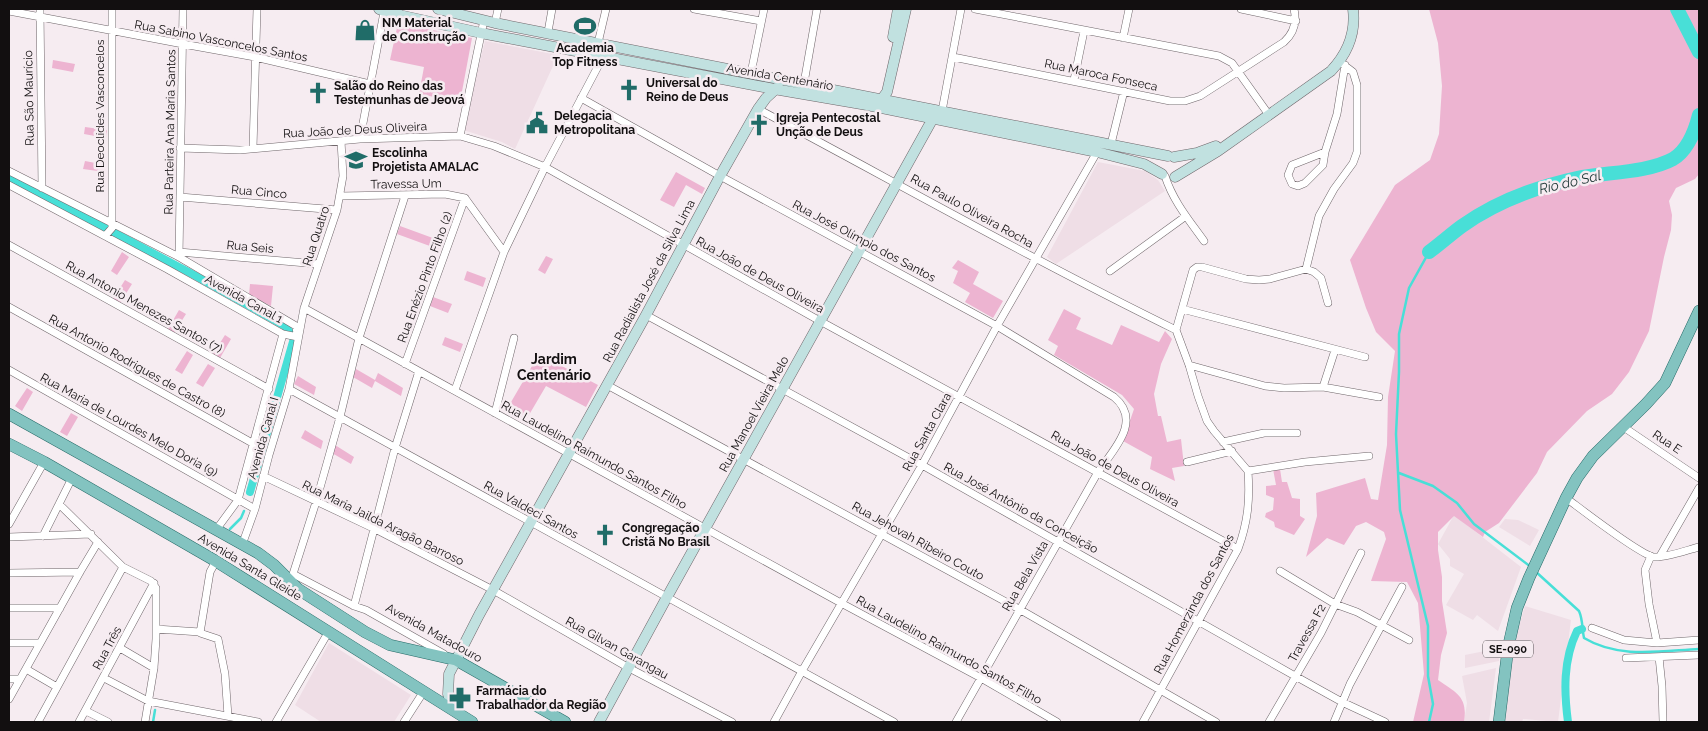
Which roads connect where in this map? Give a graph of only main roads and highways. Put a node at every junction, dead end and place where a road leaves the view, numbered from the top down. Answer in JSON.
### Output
{"nodes":[{"id":1,"x":1699,"y":311,"type":"edge"},
{"id":2,"x":1696,"y":327,"type":"edge"},
{"id":3,"x":9,"y":414,"type":"edge"},
{"id":4,"x":10,"y":448,"type":"edge"},
{"id":5,"x":456,"y":660,"type":"joint"},
{"id":6,"x":472,"y":722,"type":"edge"},
{"id":7,"x":564,"y":722,"type":"edge"},
{"id":8,"x":1499,"y":722,"type":"edge"}],
"edges":[{"from":1,"to":2,"type":"main road","number":"SE-090"},
{"from":2,"to":8,"type":"main road","number":"SE-090"},
{"from":3,"to":5,"type":"main road","name":"Avenida Santa Gleide"},
{"from":4,"to":6,"type":"main road","name":"Avenida Santa Gleide"},
{"from":5,"to":7,"type":"main road","name":"Avenida Matadouro"}]}
